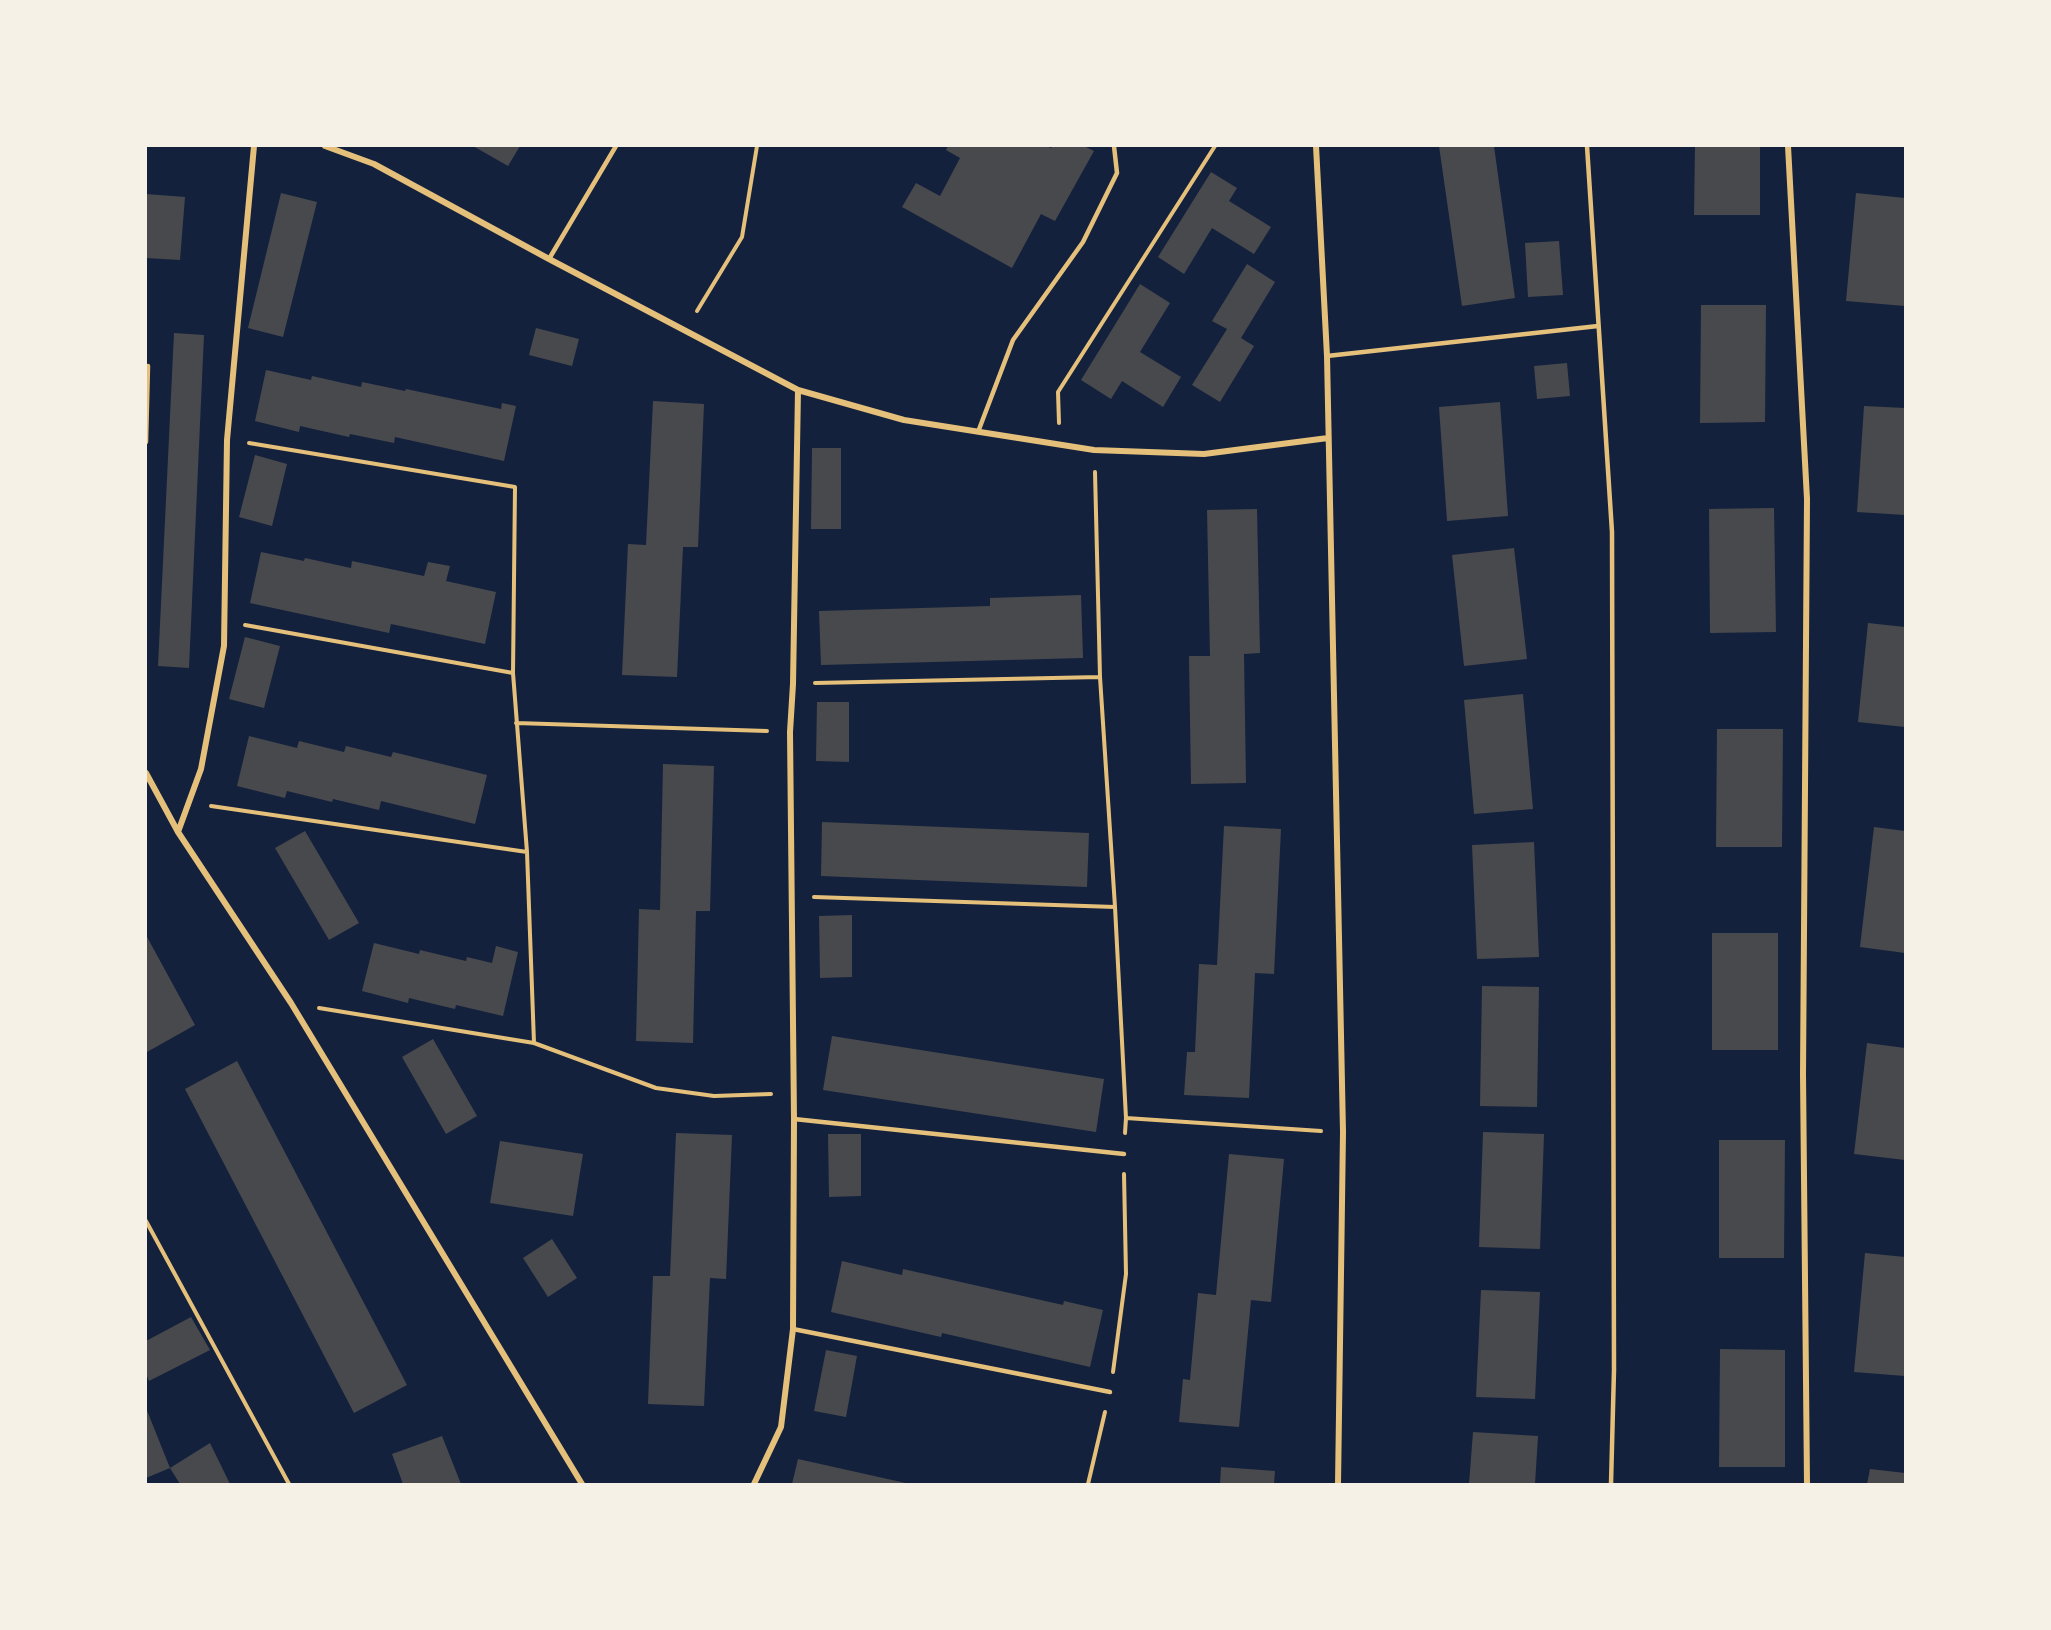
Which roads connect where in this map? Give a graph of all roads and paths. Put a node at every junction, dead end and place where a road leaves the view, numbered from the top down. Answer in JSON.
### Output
{"nodes":[{"id":1,"x":254,"y":146,"type":"edge"},
{"id":2,"x":325,"y":146,"type":"edge"},
{"id":3,"x":616,"y":146,"type":"edge"},
{"id":4,"x":757,"y":146,"type":"edge"},
{"id":5,"x":1114,"y":146,"type":"edge"},
{"id":6,"x":1215,"y":146,"type":"edge"},
{"id":7,"x":1316,"y":146,"type":"edge"},
{"id":8,"x":1587,"y":146,"type":"edge"},
{"id":9,"x":1788,"y":146,"type":"edge"},
{"id":10,"x":549,"y":259,"type":"junction"},
{"id":11,"x":1598,"y":326,"type":"junction"},
{"id":12,"x":685,"y":332,"type":"junction"},
{"id":13,"x":1327,"y":356,"type":"junction"},
{"id":14,"x":148,"y":366,"type":"dead end"},
{"id":15,"x":798,"y":390,"type":"junction"},
{"id":16,"x":978,"y":432,"type":"junction"},
{"id":17,"x":1328,"y":438,"type":"junction"},
{"id":18,"x":227,"y":440,"type":"junction"},
{"id":19,"x":146,"y":442,"type":"edge"},
{"id":20,"x":1059,"y":444,"type":"junction"},
{"id":21,"x":1094,"y":450,"type":"junction"},
{"id":22,"x":224,"y":622,"type":"junction"},
{"id":23,"x":513,"y":673,"type":"junction"},
{"id":24,"x":1100,"y":676,"type":"junction"},
{"id":25,"x":793,"y":684,"type":"junction"},
{"id":26,"x":516,"y":723,"type":"junction"},
{"id":27,"x":790,"y":732,"type":"junction"},
{"id":28,"x":146,"y":773,"type":"edge"},
{"id":29,"x":189,"y":802,"type":"junction"},
{"id":30,"x":178,"y":832,"type":"junction"},
{"id":31,"x":527,"y":852,"type":"junction"},
{"id":32,"x":792,"y":897,"type":"junction"},
{"id":33,"x":1115,"y":907,"type":"junction"},
{"id":34,"x":291,"y":1003,"type":"junction"},
{"id":35,"x":534,"y":1044,"type":"junction"},
{"id":36,"x":793,"y":1093,"type":"junction"},
{"id":37,"x":1125,"y":1118,"type":"junction"},
{"id":38,"x":794,"y":1119,"type":"junction"},
{"id":39,"x":1343,"y":1132,"type":"junction"},
{"id":40,"x":1124,"y":1154,"type":"junction"},
{"id":41,"x":146,"y":1221,"type":"edge"},
{"id":42,"x":793,"y":1329,"type":"junction"},
{"id":43,"x":1110,"y":1392,"type":"junction"},
{"id":44,"x":289,"y":1485,"type":"edge"},
{"id":45,"x":582,"y":1485,"type":"edge"},
{"id":46,"x":754,"y":1485,"type":"edge"},
{"id":47,"x":1088,"y":1485,"type":"edge"},
{"id":48,"x":1338,"y":1485,"type":"edge"},
{"id":49,"x":1611,"y":1485,"type":"edge"},
{"id":50,"x":1807,"y":1485,"type":"edge"}],
"edges":[{"from":1,"to":18,"type":"street"},
{"from":2,"to":10,"type":"street"},
{"from":3,"to":10,"type":"lane"},
{"from":4,"to":12,"type":"path"},
{"from":5,"to":16,"type":"lane"},
{"from":6,"to":20,"type":"path"},
{"from":7,"to":13,"type":"street"},
{"from":8,"to":11,"type":"lane"},
{"from":9,"to":50,"type":"street"},
{"from":10,"to":12,"type":"street"},
{"from":11,"to":13,"type":"lane"},
{"from":11,"to":49,"type":"lane"},
{"from":12,"to":15,"type":"street"},
{"from":13,"to":17,"type":"street"},
{"from":14,"to":19,"type":"lane"},
{"from":15,"to":16,"type":"street"},
{"from":15,"to":25,"type":"street"},
{"from":16,"to":20,"type":"street"},
{"from":17,"to":21,"type":"street"},
{"from":17,"to":39,"type":"street"},
{"from":18,"to":22,"type":"street"},
{"from":18,"to":23,"type":"path"},
{"from":20,"to":21,"type":"street"},
{"from":21,"to":24,"type":"path"},
{"from":22,"to":23,"type":"path"},
{"from":22,"to":29,"type":"street"},
{"from":23,"to":26,"type":"path"},
{"from":24,"to":25,"type":"path"},
{"from":24,"to":33,"type":"path"},
{"from":25,"to":27,"type":"street"},
{"from":26,"to":27,"type":"path"},
{"from":26,"to":31,"type":"path"},
{"from":27,"to":32,"type":"street"},
{"from":28,"to":30,"type":"street"},
{"from":29,"to":30,"type":"street"},
{"from":29,"to":31,"type":"path"},
{"from":30,"to":34,"type":"street"},
{"from":31,"to":35,"type":"path"},
{"from":32,"to":33,"type":"path"},
{"from":32,"to":36,"type":"street"},
{"from":33,"to":37,"type":"path"},
{"from":34,"to":35,"type":"path"},
{"from":34,"to":45,"type":"street"},
{"from":35,"to":36,"type":"path"},
{"from":36,"to":38,"type":"street"},
{"from":37,"to":39,"type":"path"},
{"from":37,"to":40,"type":"path"},
{"from":38,"to":40,"type":"lane"},
{"from":38,"to":42,"type":"street"},
{"from":39,"to":48,"type":"street"},
{"from":40,"to":43,"type":"path"},
{"from":41,"to":44,"type":"path"},
{"from":42,"to":43,"type":"lane"},
{"from":42,"to":46,"type":"street"},
{"from":43,"to":47,"type":"path"}]}
